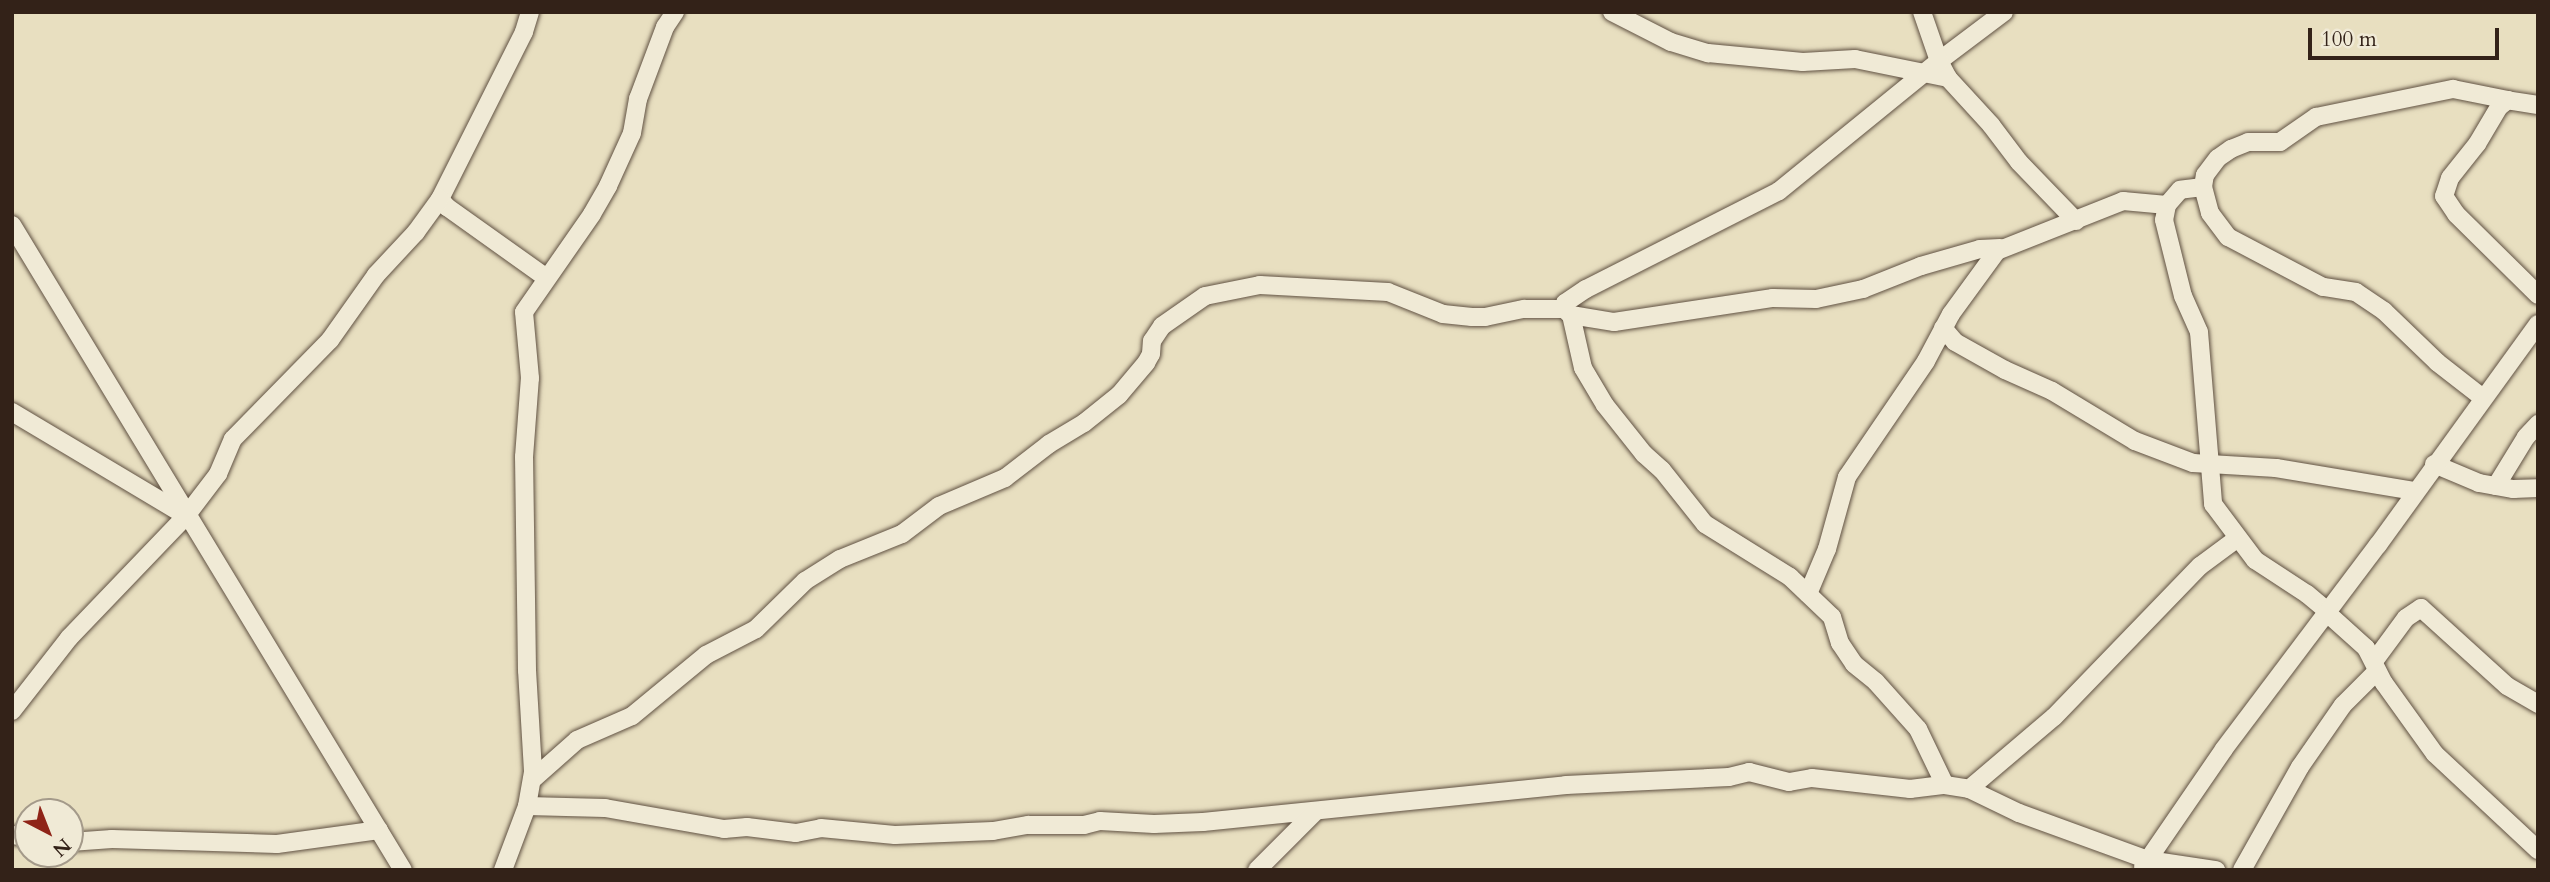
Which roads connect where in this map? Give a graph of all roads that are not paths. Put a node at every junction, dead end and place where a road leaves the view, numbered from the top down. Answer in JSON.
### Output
{"nodes":[{"id":1,"x":530,"y":12,"type":"edge"},
{"id":2,"x":675,"y":12,"type":"edge"},
{"id":3,"x":1612,"y":12,"type":"edge"},
{"id":4,"x":1922,"y":12,"type":"edge"},
{"id":5,"x":2004,"y":12,"type":"edge"},
{"id":6,"x":1932,"y":66,"type":"junction"},
{"id":7,"x":2508,"y":100,"type":"junction"},
{"id":8,"x":2538,"y":105,"type":"edge"},
{"id":9,"x":2203,"y":187,"type":"junction"},
{"id":10,"x":440,"y":199,"type":"junction"},
{"id":11,"x":2167,"y":205,"type":"junction"},
{"id":12,"x":2076,"y":221,"type":"junction"},
{"id":13,"x":12,"y":225,"type":"edge"},
{"id":14,"x":2000,"y":248,"type":"junction"},
{"id":15,"x":545,"y":277,"type":"junction"},
{"id":16,"x":2538,"y":295,"type":"edge"},
{"id":17,"x":1568,"y":312,"type":"junction"},
{"id":18,"x":2538,"y":324,"type":"edge"},
{"id":19,"x":1940,"y":335,"type":"junction"},
{"id":20,"x":2483,"y":398,"type":"junction"},
{"id":21,"x":12,"y":412,"type":"edge"},
{"id":22,"x":2538,"y":424,"type":"edge"},
{"id":23,"x":2208,"y":464,"type":"junction"},
{"id":24,"x":2434,"y":464,"type":"junction"},
{"id":25,"x":2496,"y":486,"type":"junction"},
{"id":26,"x":2538,"y":488,"type":"edge"},
{"id":27,"x":2416,"y":491,"type":"junction"},
{"id":28,"x":186,"y":516,"type":"junction"},
{"id":29,"x":2238,"y":538,"type":"junction"},
{"id":30,"x":1808,"y":594,"type":"junction"},
{"id":31,"x":2326,"y":611,"type":"junction"},
{"id":32,"x":2376,"y":665,"type":"junction"},
{"id":33,"x":2538,"y":704,"type":"edge"},
{"id":34,"x":12,"y":711,"type":"edge"},
{"id":35,"x":532,"y":780,"type":"junction"},
{"id":36,"x":1945,"y":785,"type":"junction"},
{"id":37,"x":1969,"y":789,"type":"junction"},
{"id":38,"x":527,"y":806,"type":"junction"},
{"id":39,"x":1315,"y":812,"type":"junction"},
{"id":40,"x":379,"y":830,"type":"junction"},
{"id":41,"x":84,"y":841,"type":"edge"},
{"id":42,"x":2538,"y":850,"type":"edge"},
{"id":43,"x":2144,"y":865,"type":"edge"},
{"id":44,"x":403,"y":870,"type":"edge"},
{"id":45,"x":503,"y":870,"type":"edge"},
{"id":46,"x":1257,"y":870,"type":"edge"},
{"id":47,"x":2216,"y":870,"type":"edge"},
{"id":48,"x":2242,"y":870,"type":"edge"}],
"edges":[{"from":1,"to":10,"type":"street"},
{"from":2,"to":15,"type":"street"},
{"from":3,"to":6,"type":"street"},
{"from":4,"to":6,"type":"street"},
{"from":5,"to":6,"type":"street"},
{"from":6,"to":12,"type":"street"},
{"from":6,"to":17,"type":"street"},
{"from":7,"to":8,"type":"street"},
{"from":7,"to":9,"type":"street"},
{"from":7,"to":16,"type":"street"},
{"from":9,"to":11,"type":"street"},
{"from":9,"to":20,"type":"street"},
{"from":10,"to":15,"type":"street"},
{"from":10,"to":28,"type":"street"},
{"from":11,"to":12,"type":"street"},
{"from":11,"to":23,"type":"street"},
{"from":12,"to":14,"type":"street"},
{"from":13,"to":28,"type":"street"},
{"from":14,"to":17,"type":"street"},
{"from":14,"to":19,"type":"street"},
{"from":15,"to":35,"type":"street"},
{"from":17,"to":30,"type":"street"},
{"from":17,"to":35,"type":"street"},
{"from":18,"to":20,"type":"street"},
{"from":19,"to":23,"type":"street"},
{"from":19,"to":30,"type":"street"},
{"from":20,"to":24,"type":"street"},
{"from":21,"to":28,"type":"street"},
{"from":22,"to":25,"type":"street"},
{"from":23,"to":27,"type":"street"},
{"from":23,"to":29,"type":"street"},
{"from":24,"to":25,"type":"street"},
{"from":24,"to":27,"type":"street"},
{"from":25,"to":26,"type":"street"},
{"from":27,"to":31,"type":"street"},
{"from":28,"to":34,"type":"street"},
{"from":28,"to":40,"type":"street"},
{"from":29,"to":31,"type":"street"},
{"from":29,"to":37,"type":"street"},
{"from":30,"to":36,"type":"street"},
{"from":31,"to":32,"type":"street"},
{"from":31,"to":43,"type":"street"},
{"from":32,"to":33,"type":"street"},
{"from":32,"to":42,"type":"street"},
{"from":32,"to":48,"type":"street"},
{"from":35,"to":38,"type":"street"},
{"from":36,"to":37,"type":"street"},
{"from":36,"to":39,"type":"street"},
{"from":37,"to":43,"type":"street"},
{"from":38,"to":39,"type":"street"},
{"from":38,"to":45,"type":"street"},
{"from":39,"to":46,"type":"street"},
{"from":40,"to":41,"type":"street"},
{"from":40,"to":44,"type":"street"},
{"from":43,"to":47,"type":"street"}]}
